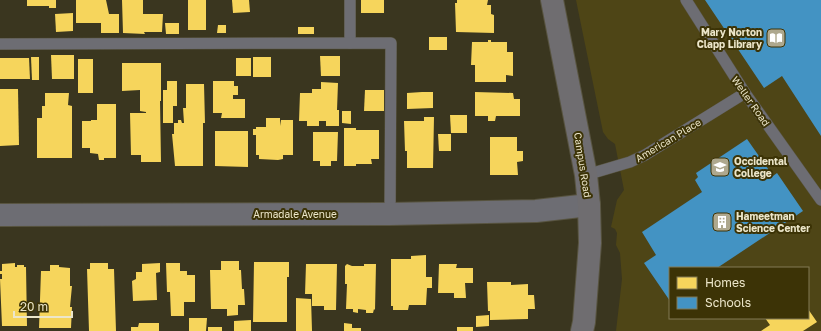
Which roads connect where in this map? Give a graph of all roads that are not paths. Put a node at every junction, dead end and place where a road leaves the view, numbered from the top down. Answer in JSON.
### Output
{"nodes":[{"id":1,"x":350,"y":0,"type":"edge"},
{"id":2,"x":552,"y":0,"type":"edge"},
{"id":3,"x":686,"y":0,"type":"edge"},
{"id":4,"x":350,"y":43,"type":"junction"},
{"id":5,"x":0,"y":44,"type":"edge"},
{"id":6,"x":745,"y":93,"type":"junction"},
{"id":7,"x":586,"y":175,"type":"junction"},
{"id":8,"x":821,"y":200,"type":"edge"},
{"id":9,"x":589,"y":205,"type":"junction"},
{"id":10,"x":390,"y":214,"type":"junction"},
{"id":11,"x":0,"y":215,"type":"edge"},
{"id":12,"x":582,"y":331,"type":"edge"}],
"edges":[{"from":1,"to":4,"type":"lane"},
{"from":2,"to":7,"type":"street","name":"Campus Road"},
{"from":3,"to":6,"type":"lane","name":"Weller Road"},
{"from":4,"to":5,"type":"lane"},
{"from":4,"to":10,"type":"lane"},
{"from":6,"to":7,"type":"lane","name":"American Place"},
{"from":6,"to":8,"type":"lane","name":"Weller Road"},
{"from":7,"to":9,"type":"street","name":"Campus Road"},
{"from":9,"to":10,"type":"street","name":"Armadale Avenue"},
{"from":9,"to":12,"type":"street","name":"Campus Road"},
{"from":10,"to":11,"type":"street","name":"Armadale Avenue"}]}
